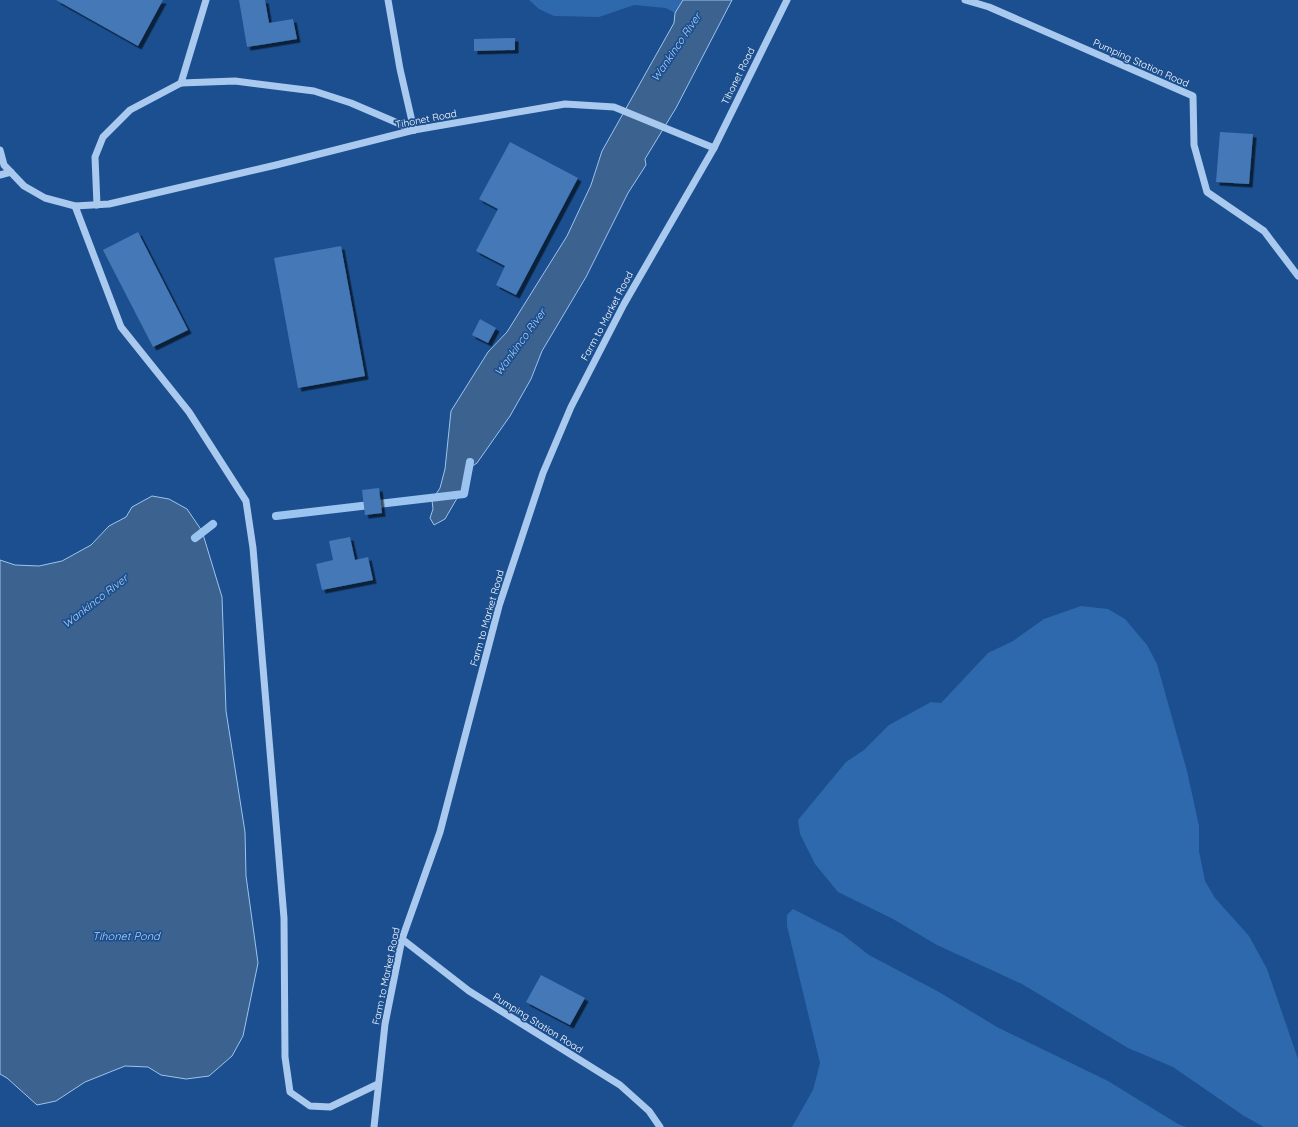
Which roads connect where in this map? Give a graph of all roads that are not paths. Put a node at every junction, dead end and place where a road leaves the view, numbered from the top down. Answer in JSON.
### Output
{"nodes":[{"id":1,"x":206,"y":0,"type":"edge"},
{"id":2,"x":388,"y":0,"type":"edge"},
{"id":3,"x":787,"y":0,"type":"edge"},
{"id":4,"x":965,"y":0,"type":"edge"},
{"id":5,"x":181,"y":83,"type":"junction"},
{"id":6,"x":414,"y":130,"type":"junction"},
{"id":7,"x":714,"y":148,"type":"junction"},
{"id":8,"x":0,"y":150,"type":"edge"},
{"id":9,"x":11,"y":172,"type":"junction"},
{"id":10,"x":0,"y":175,"type":"edge"},
{"id":11,"x":97,"y":204,"type":"junction"},
{"id":12,"x":75,"y":206,"type":"junction"},
{"id":13,"x":1298,"y":276,"type":"edge"},
{"id":14,"x":402,"y":939,"type":"junction"},
{"id":15,"x":378,"y":1084,"type":"junction"},
{"id":16,"x":374,"y":1127,"type":"edge"},
{"id":17,"x":660,"y":1127,"type":"edge"}],
"edges":[{"from":1,"to":5,"type":"street"},
{"from":2,"to":6,"type":"street"},
{"from":3,"to":7,"type":"street","name":"Tihonet Road"},
{"from":4,"to":13,"type":"street","name":"Pumping Station Road"},
{"from":5,"to":6,"type":"street"},
{"from":5,"to":11,"type":"street"},
{"from":6,"to":7,"type":"street","name":"Tihonet Road"},
{"from":6,"to":11,"type":"street","name":"Tihonet Road"},
{"from":7,"to":14,"type":"street","name":"Farm to Market Road"},
{"from":8,"to":9,"type":"street","name":"Tihonet Road"},
{"from":9,"to":10,"type":"street"},
{"from":9,"to":12,"type":"street","name":"Tihonet Road"},
{"from":11,"to":12,"type":"street","name":"Tihonet Road"},
{"from":12,"to":15,"type":"street"},
{"from":14,"to":15,"type":"street","name":"Farm to Market Road"},
{"from":14,"to":17,"type":"street","name":"Pumping Station Road"},
{"from":15,"to":16,"type":"street","name":"Farm to Market Road"}]}
